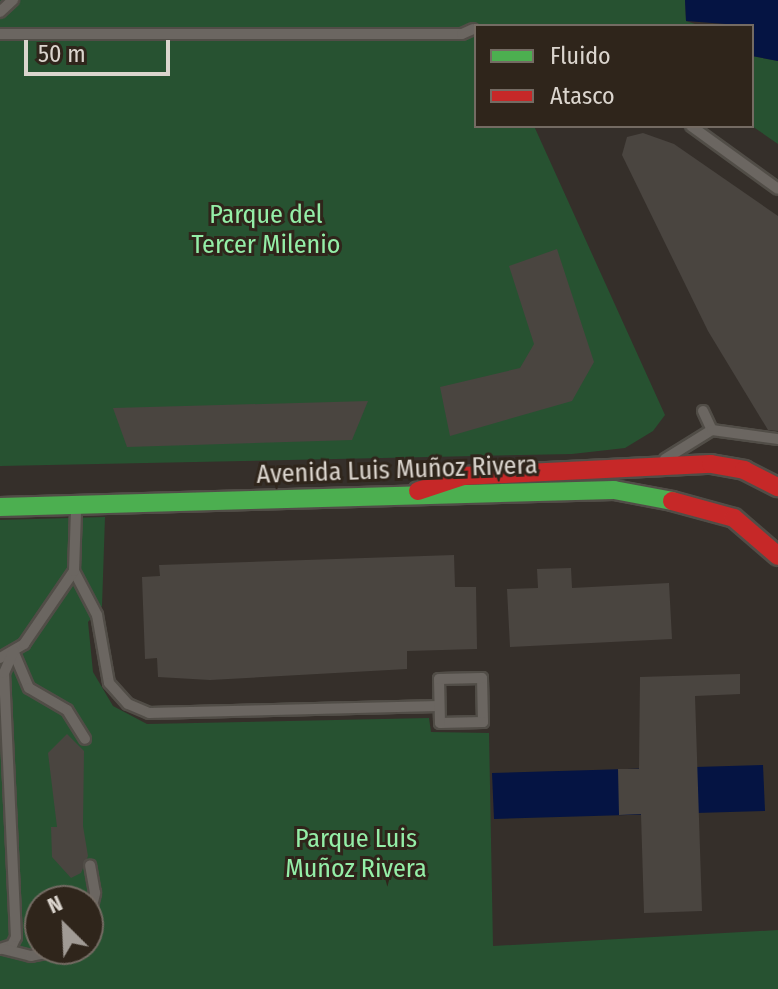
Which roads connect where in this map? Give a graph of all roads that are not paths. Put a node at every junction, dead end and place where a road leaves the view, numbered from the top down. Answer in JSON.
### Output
{"nodes":[{"id":1,"x":13,"y":0,"type":"edge"},
{"id":2,"x":0,"y":12,"type":"edge"},
{"id":3,"x":473,"y":29,"type":"dead end"},
{"id":4,"x":0,"y":34,"type":"edge"},
{"id":5,"x":694,"y":128,"type":"edge"},
{"id":6,"x":778,"y":189,"type":"edge"},
{"id":7,"x":703,"y":411,"type":"dead end"},
{"id":8,"x":712,"y":430,"type":"junction"},
{"id":9,"x":778,"y":439,"type":"edge"},
{"id":10,"x":653,"y":465,"type":"junction"},
{"id":11,"x":778,"y":487,"type":"edge"},
{"id":12,"x":406,"y":495,"type":"junction"},
{"id":13,"x":76,"y":505,"type":"junction"},
{"id":14,"x":0,"y":507,"type":"edge"},
{"id":15,"x":778,"y":556,"type":"edge"},
{"id":16,"x":74,"y":571,"type":"junction"},
{"id":17,"x":14,"y":651,"type":"junction"},
{"id":18,"x":0,"y":658,"type":"edge"},
{"id":19,"x":439,"y":706,"type":"junction"},
{"id":20,"x":85,"y":739,"type":"dead end"},
{"id":21,"x":90,"y":865,"type":"dead end"},
{"id":22,"x":94,"y":885,"type":"edge"},
{"id":23,"x":2,"y":949,"type":"edge"},
{"id":24,"x":24,"y":954,"type":"edge"}],
"edges":[{"from":1,"to":2,"type":"lane"},
{"from":3,"to":4,"type":"lane"},
{"from":5,"to":6,"type":"lane"},
{"from":7,"to":8,"type":"lane"},
{"from":8,"to":9,"type":"lane"},
{"from":8,"to":10,"type":"lane"},
{"from":10,"to":11,"type":"main road"},
{"from":10,"to":12,"type":"main road"},
{"from":12,"to":13,"type":"main road","name":"Avenida Luis Muñoz Rivera"},
{"from":12,"to":15,"type":"main road","name":"Avenida Luis Muñoz Rivera"},
{"from":13,"to":14,"type":"main road","name":"Avenida Luis Muñoz Rivera"},
{"from":13,"to":16,"type":"lane"},
{"from":16,"to":17,"type":"lane"},
{"from":16,"to":19,"type":"lane"},
{"from":17,"to":18,"type":"lane"},
{"from":17,"to":20,"type":"lane"},
{"from":17,"to":23,"type":"lane"},
{"from":19,"to":19,"type":"lane"},
{"from":21,"to":22,"type":"lane"},
{"from":23,"to":24,"type":"lane"}]}
